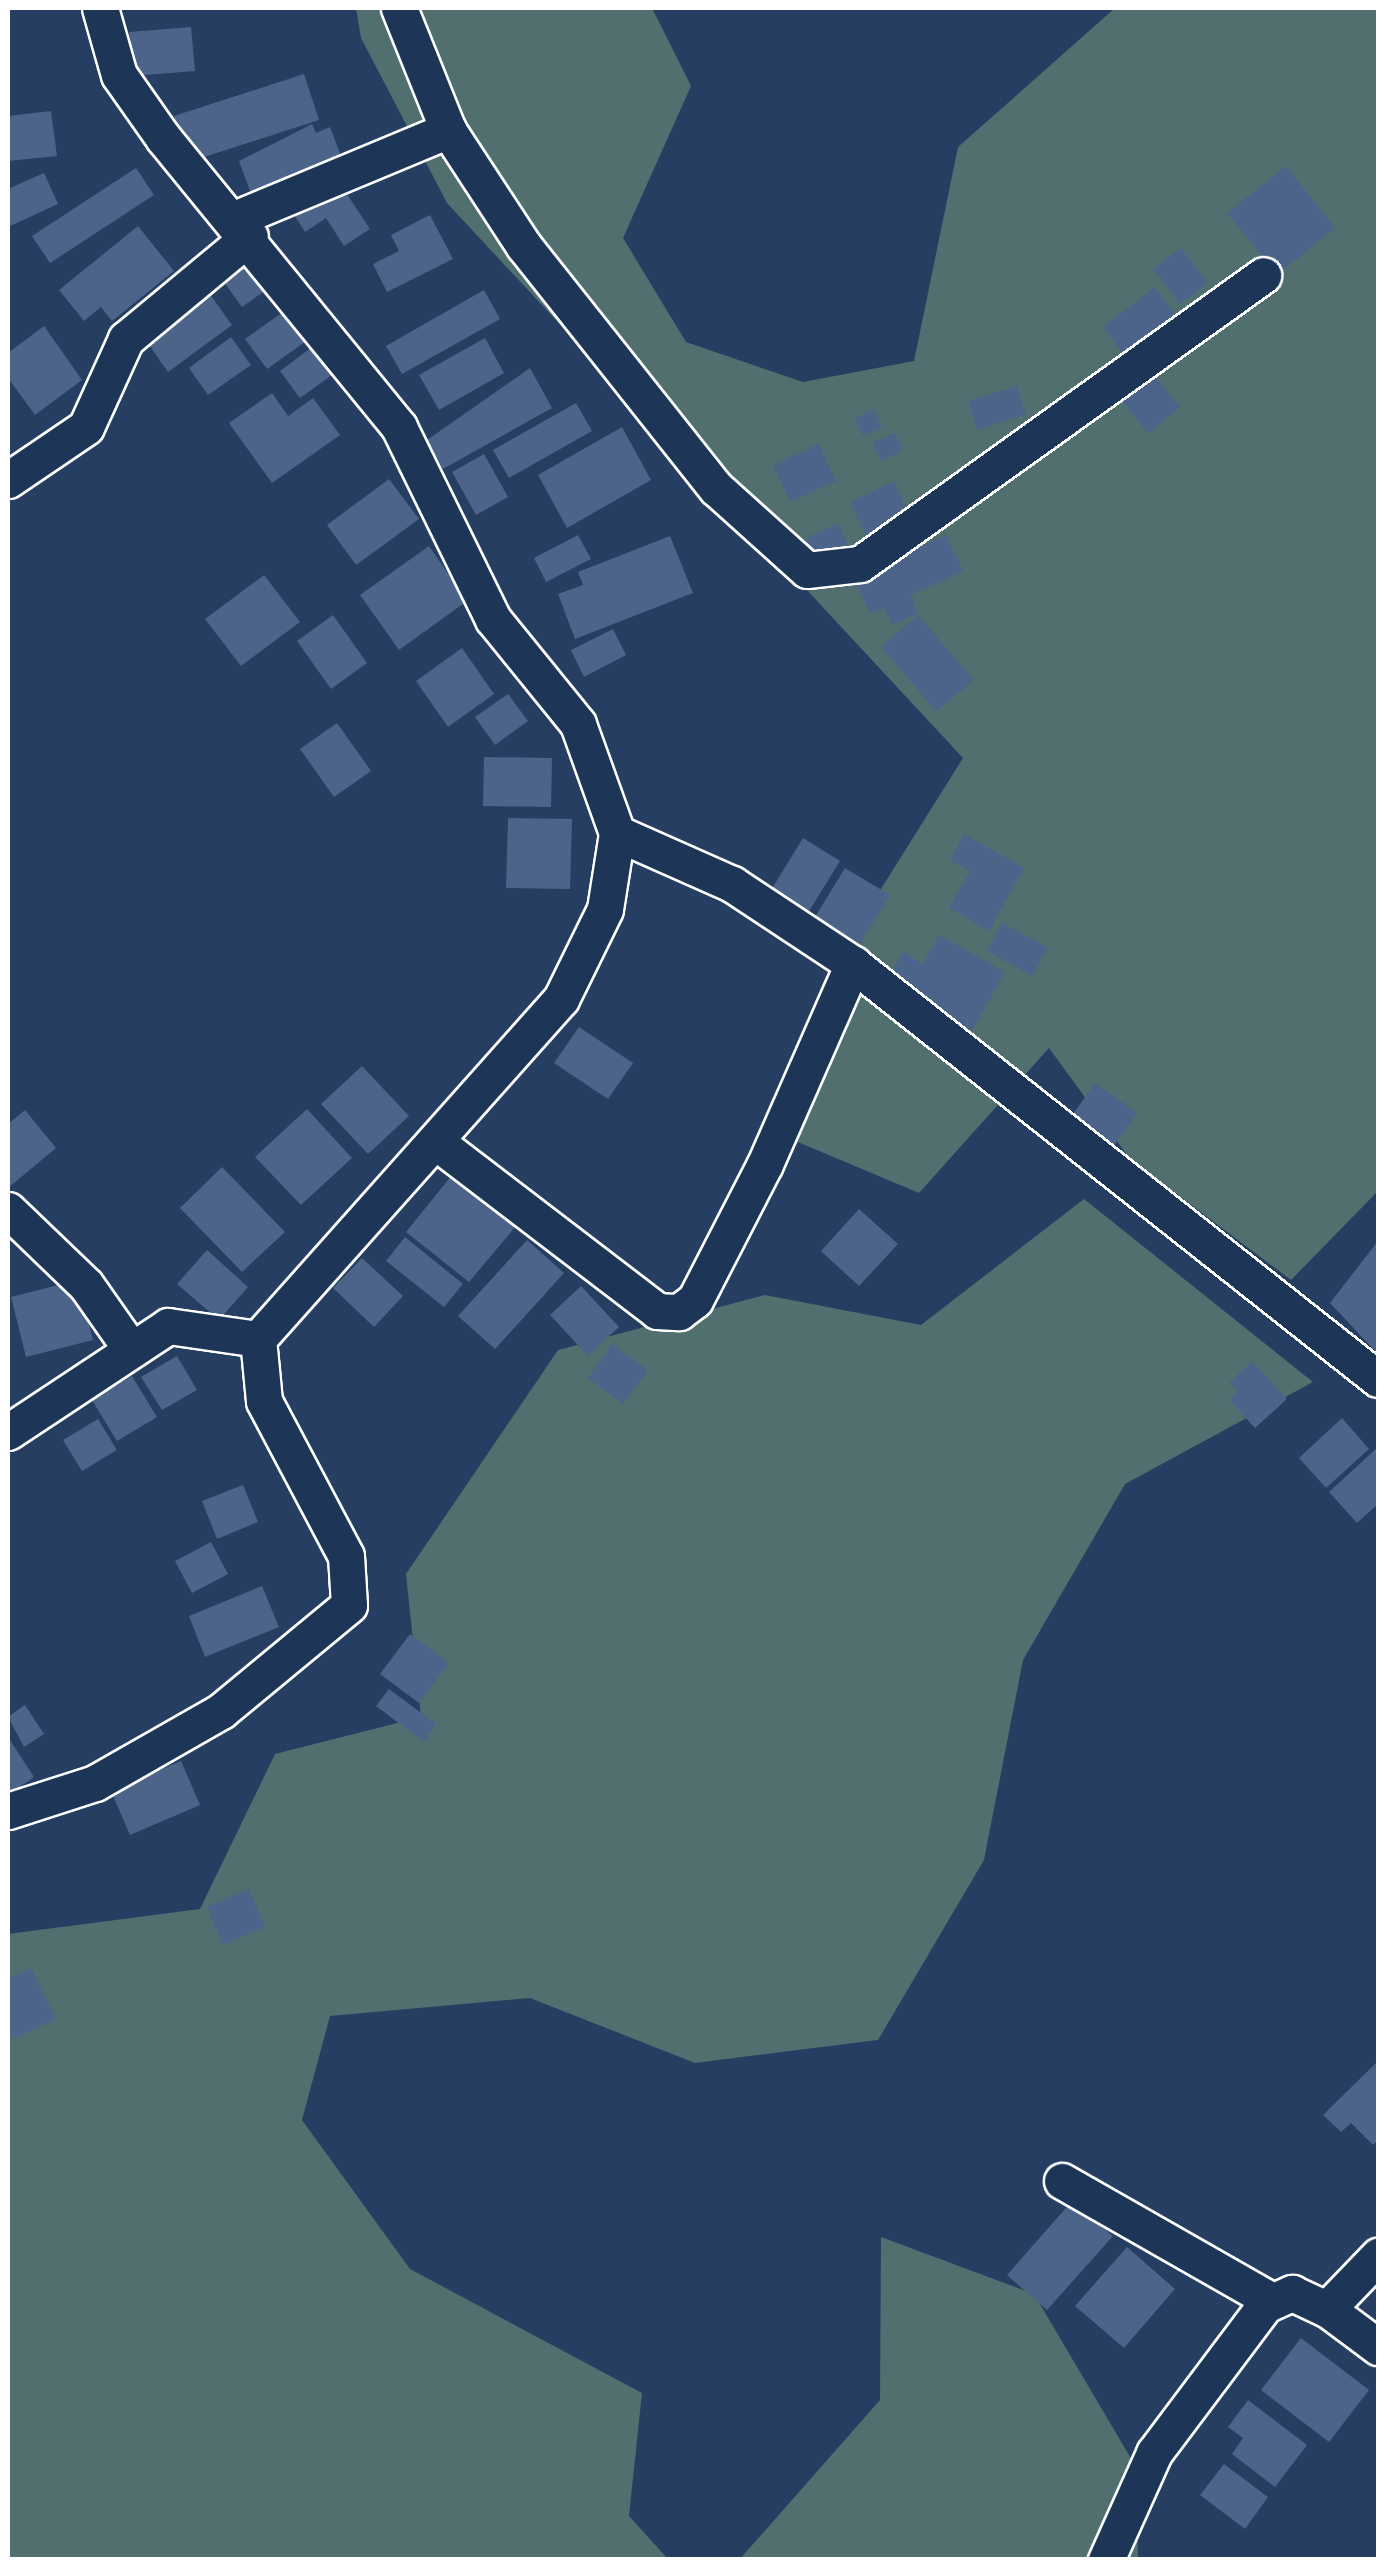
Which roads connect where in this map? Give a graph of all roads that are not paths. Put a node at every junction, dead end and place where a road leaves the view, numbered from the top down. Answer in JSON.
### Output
{"nodes":[{"id":1,"x":100,"y":8,"type":"edge"},
{"id":2,"x":399,"y":8,"type":"edge"},
{"id":3,"x":448,"y":130,"type":"junction"},
{"id":4,"x":244,"y":227,"type":"junction"},
{"id":5,"x":1263,"y":276,"type":"dead end"},
{"id":6,"x":8,"y":480,"type":"edge"},
{"id":7,"x":617,"y":833,"type":"junction"},
{"id":8,"x":854,"y":964,"type":"junction"},
{"id":9,"x":435,"y":1141,"type":"junction"},
{"id":10,"x":8,"y":1210,"type":"edge"},
{"id":11,"x":258,"y":1339,"type":"junction"},
{"id":12,"x":128,"y":1345,"type":"junction"},
{"id":13,"x":1378,"y":1379,"type":"edge"},
{"id":14,"x":8,"y":1432,"type":"edge"},
{"id":15,"x":8,"y":1811,"type":"edge"},
{"id":16,"x":1062,"y":2181,"type":"dead end"},
{"id":17,"x":1378,"y":2256,"type":"edge"},
{"id":18,"x":1271,"y":2300,"type":"junction"},
{"id":19,"x":1327,"y":2309,"type":"junction"},
{"id":20,"x":1378,"y":2347,"type":"edge"},
{"id":21,"x":1106,"y":2560,"type":"edge"}],
"edges":[{"from":1,"to":4,"type":"street"},
{"from":2,"to":3,"type":"street"},
{"from":3,"to":4,"type":"street"},
{"from":3,"to":5,"type":"street"},
{"from":4,"to":6,"type":"street"},
{"from":4,"to":7,"type":"street"},
{"from":7,"to":8,"type":"street"},
{"from":7,"to":9,"type":"street"},
{"from":8,"to":9,"type":"street"},
{"from":8,"to":13,"type":"street"},
{"from":9,"to":11,"type":"street"},
{"from":10,"to":12,"type":"street"},
{"from":11,"to":12,"type":"street"},
{"from":11,"to":15,"type":"street"},
{"from":12,"to":14,"type":"street"},
{"from":16,"to":18,"type":"street"},
{"from":17,"to":19,"type":"street"},
{"from":18,"to":19,"type":"street"},
{"from":18,"to":21,"type":"street"},
{"from":19,"to":20,"type":"street"}]}
